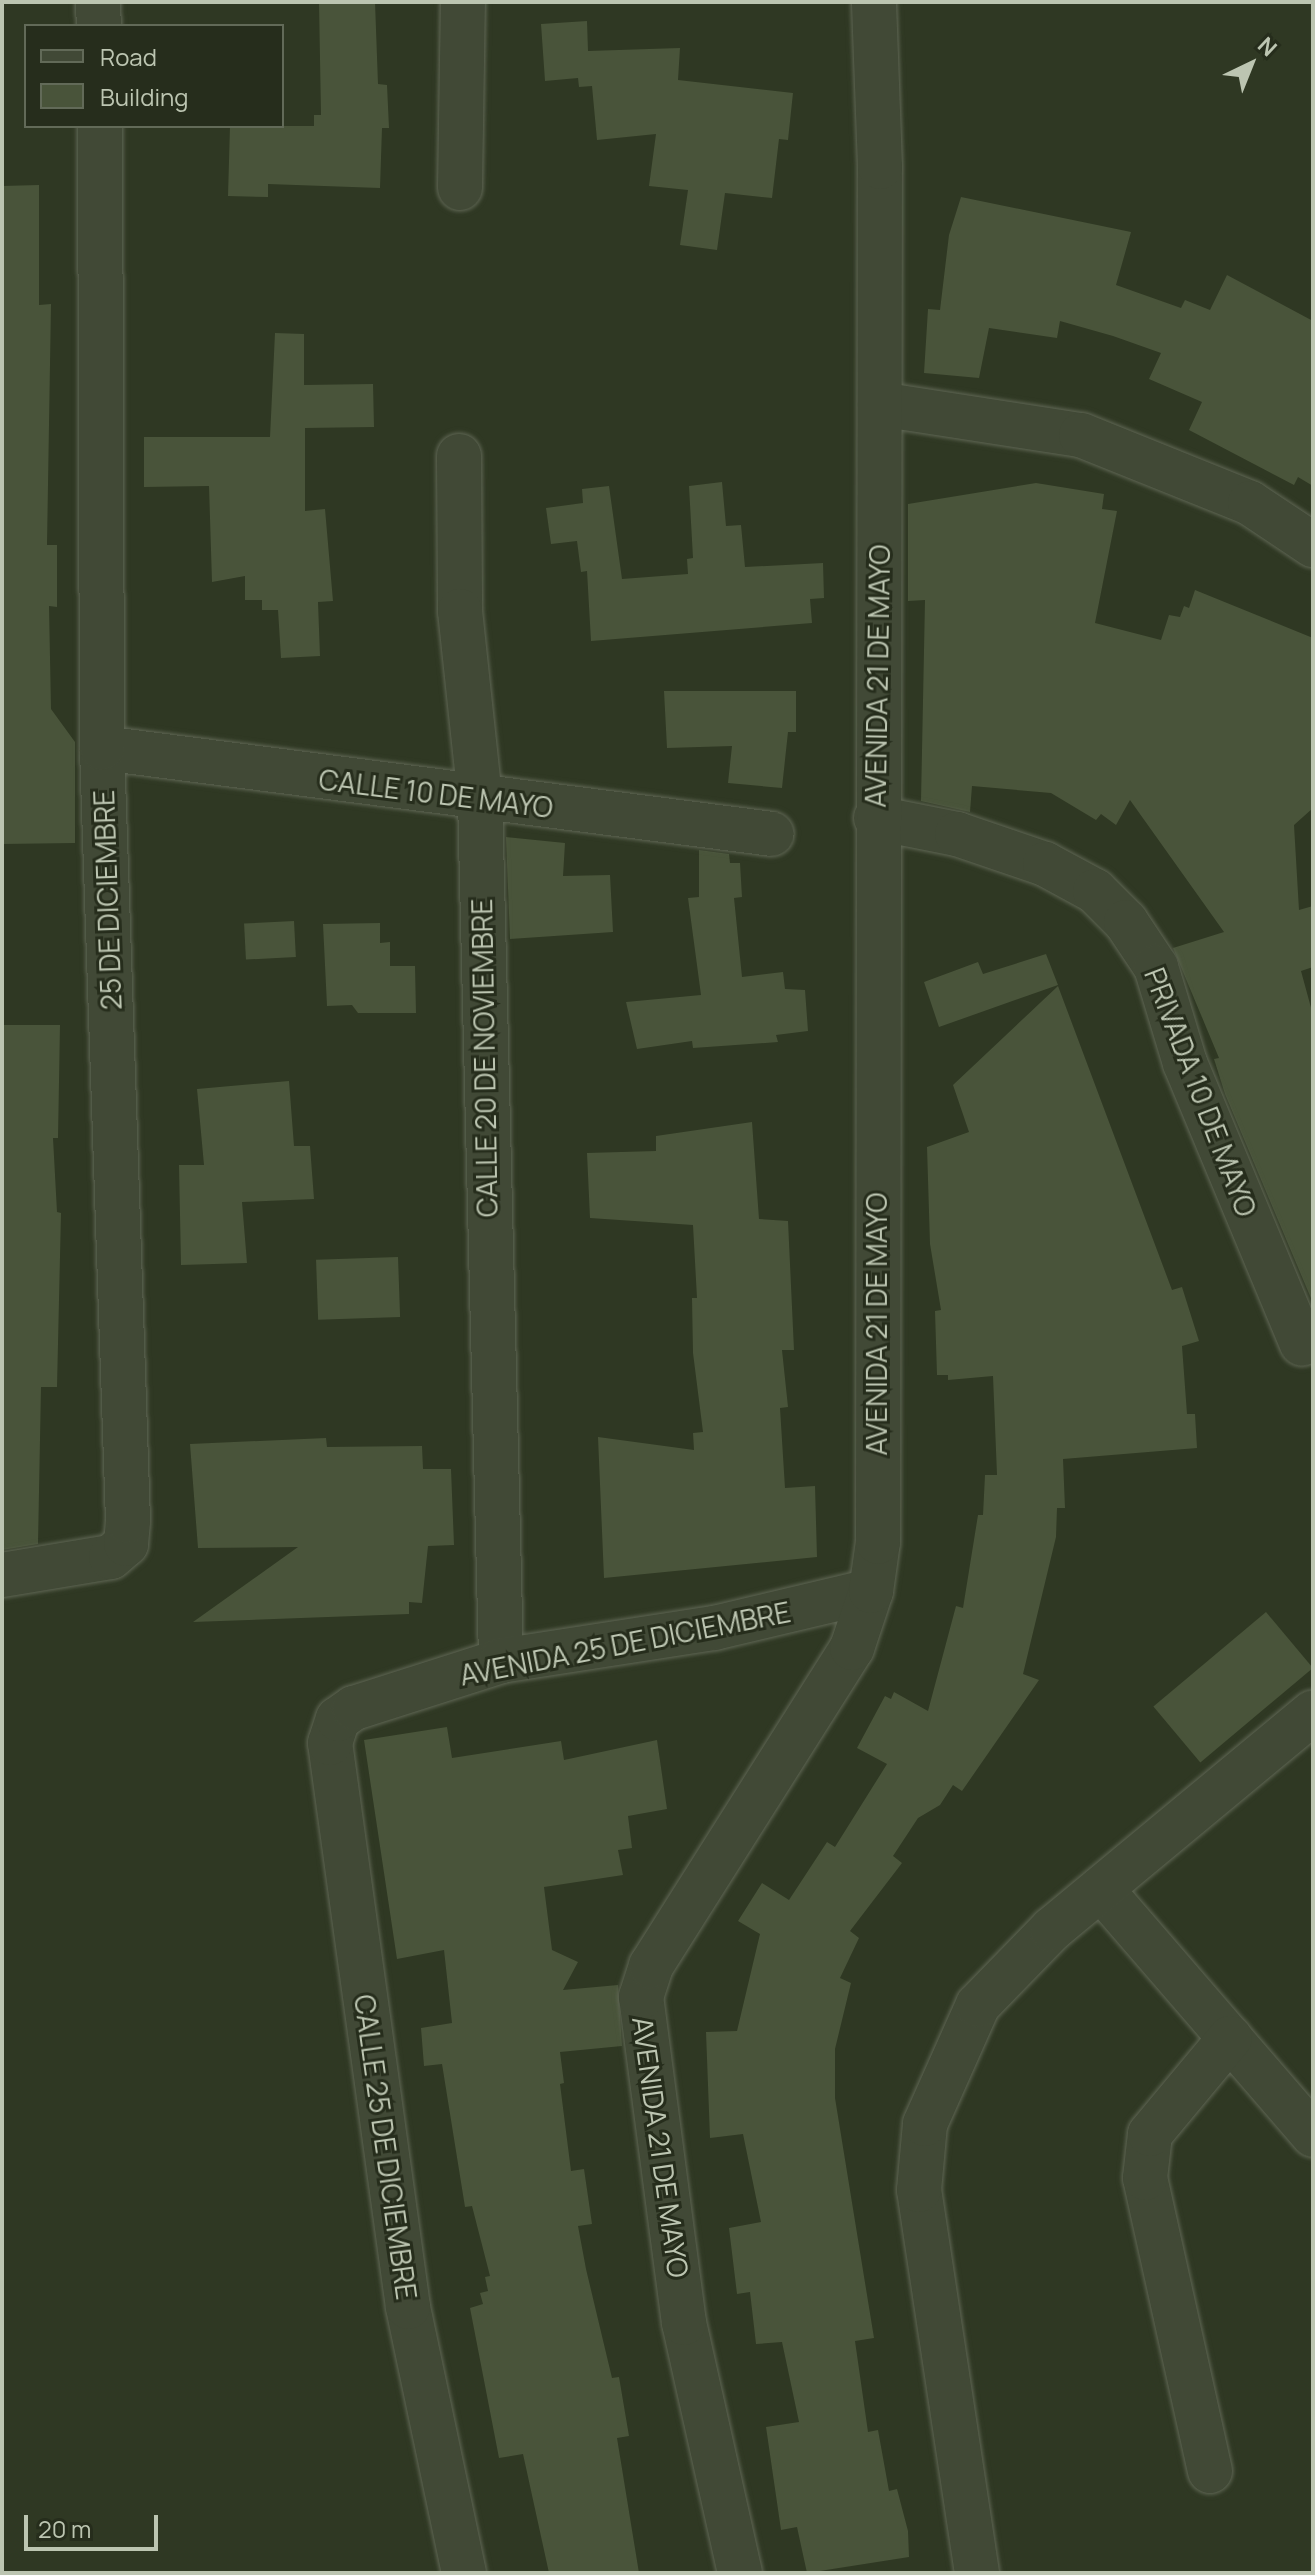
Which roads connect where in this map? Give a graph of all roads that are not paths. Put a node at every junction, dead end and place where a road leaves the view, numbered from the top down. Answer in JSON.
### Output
{"nodes":[{"id":1,"x":98,"y":2,"type":"edge"},
{"id":2,"x":463,"y":2,"type":"edge"},
{"id":3,"x":874,"y":2,"type":"edge"},
{"id":4,"x":99,"y":24,"type":"edge"},
{"id":5,"x":100,"y":128,"type":"edge"},
{"id":6,"x":460,"y":188,"type":"dead end"},
{"id":7,"x":880,"y":404,"type":"junction"},
{"id":8,"x":459,"y":456,"type":"dead end"},
{"id":9,"x":1313,"y":545,"type":"edge"},
{"id":10,"x":102,"y":748,"type":"junction"},
{"id":11,"x":480,"y":799,"type":"junction"},
{"id":12,"x":876,"y":818,"type":"junction"},
{"id":13,"x":772,"y":834,"type":"dead end"},
{"id":14,"x":1302,"y":1344,"type":"dead end"},
{"id":15,"x":2,"y":1575,"type":"edge"},
{"id":16,"x":871,"y":1591,"type":"junction"},
{"id":17,"x":501,"y":1661,"type":"junction"},
{"id":18,"x":1313,"y":1712,"type":"edge"},
{"id":19,"x":338,"y":1719,"type":"joint"},
{"id":20,"x":1101,"y":1889,"type":"junction"},
{"id":21,"x":1230,"y":2038,"type":"junction"},
{"id":22,"x":1313,"y":2135,"type":"edge"},
{"id":23,"x":1210,"y":2471,"type":"dead end"},
{"id":24,"x":464,"y":2573,"type":"edge"},
{"id":25,"x":740,"y":2573,"type":"edge"},
{"id":26,"x":977,"y":2573,"type":"edge"}],
"edges":[{"from":1,"to":4,"type":"street"},
{"from":2,"to":6,"type":"street"},
{"from":3,"to":7,"type":"street","name":"AVENIDA 21 DE MAYO"},
{"from":5,"to":10,"type":"street","name":"25 DE DICIEMBRE"},
{"from":7,"to":9,"type":"street"},
{"from":7,"to":12,"type":"street","name":"AVENIDA 21 DE MAYO"},
{"from":8,"to":11,"type":"street","name":"CALLE 20 DE NOVIEMBRE"},
{"from":10,"to":11,"type":"street","name":"CALLE 10 DE MAYO"},
{"from":10,"to":15,"type":"street","name":"25 DE DICIEMBRE"},
{"from":11,"to":13,"type":"street","name":"CALLE 10 DE MAYO"},
{"from":11,"to":17,"type":"street","name":"CALLE 20 DE NOVIEMBRE"},
{"from":12,"to":14,"type":"street","name":"PRIVADA 10 DE MAYO"},
{"from":12,"to":16,"type":"street","name":"AVENIDA 21 DE MAYO"},
{"from":16,"to":17,"type":"street","name":"AVENIDA 25 DE DICIEMBRE"},
{"from":16,"to":25,"type":"street","name":"AVENIDA 21 DE MAYO"},
{"from":17,"to":19,"type":"street","name":"AVENIDA 25 DE DICIEMBRE"},
{"from":18,"to":20,"type":"street"},
{"from":19,"to":24,"type":"street","name":"CALLE 25 DE DICIEMBRE"},
{"from":20,"to":21,"type":"street"},
{"from":20,"to":26,"type":"street"},
{"from":21,"to":22,"type":"street"},
{"from":21,"to":23,"type":"street"}]}
